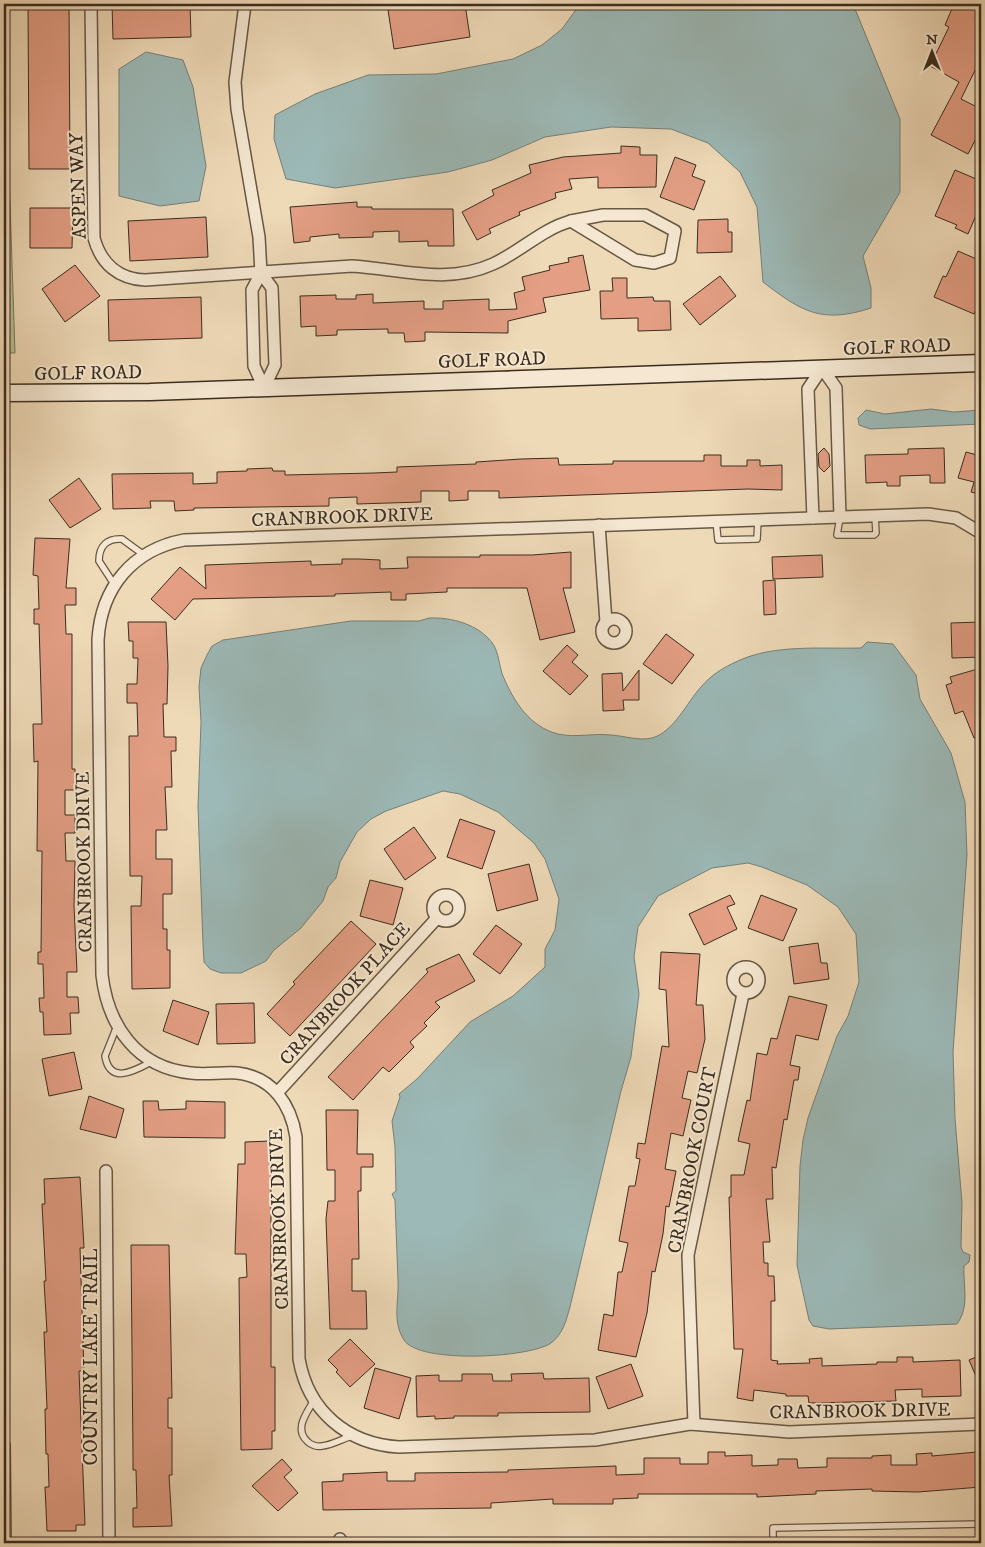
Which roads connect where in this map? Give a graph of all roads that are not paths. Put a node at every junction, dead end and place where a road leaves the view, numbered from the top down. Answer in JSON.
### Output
{"nodes":[{"id":1,"x":91,"y":4,"type":"edge"},
{"id":2,"x":245,"y":4,"type":"edge"},
{"id":3,"x":571,"y":221,"type":"junction"},
{"id":4,"x":262,"y":273,"type":"junction"},
{"id":5,"x":981,"y":363,"type":"edge"},
{"id":6,"x":822,"y":368,"type":"junction"},
{"id":7,"x":264,"y":388,"type":"junction"},
{"id":8,"x":4,"y":392,"type":"edge"},
{"id":9,"x":875,"y":515,"type":"junction"},
{"id":10,"x":840,"y":517,"type":"junction"},
{"id":11,"x":813,"y":518,"type":"junction"},
{"id":12,"x":758,"y":520,"type":"junction"},
{"id":13,"x":716,"y":521,"type":"junction"},
{"id":14,"x":599,"y":525,"type":"junction"},
{"id":15,"x":981,"y":533,"type":"edge"},
{"id":16,"x":144,"y":555,"type":"junction"},
{"id":17,"x":114,"y":584,"type":"junction"},
{"id":18,"x":606,"y":622,"type":"dead end"},
{"id":19,"x":437,"y":918,"type":"dead end"},
{"id":20,"x":743,"y":994,"type":"dead end"},
{"id":21,"x":117,"y":1026,"type":"junction"},
{"id":22,"x":153,"y":1061,"type":"junction"},
{"id":23,"x":277,"y":1093,"type":"junction"},
{"id":24,"x":106,"y":1171,"type":"dead end"},
{"id":25,"x":314,"y":1400,"type":"junction"},
{"id":26,"x":694,"y":1424,"type":"junction"},
{"id":27,"x":981,"y":1424,"type":"edge"},
{"id":28,"x":352,"y":1436,"type":"junction"},
{"id":29,"x":4,"y":1445,"type":"edge"},
{"id":30,"x":981,"y":1524,"type":"edge"},
{"id":31,"x":5,"y":1543,"type":"edge"},
{"id":32,"x":109,"y":1543,"type":"edge"},
{"id":33,"x":773,"y":1543,"type":"edge"}],
"edges":[{"from":1,"to":4,"type":"street","name":"ASPEN WAY"},
{"from":2,"to":4,"type":"street"},
{"from":3,"to":3,"type":"street","name":"ASPEN WAY"},
{"from":3,"to":4,"type":"street","name":"ASPEN WAY"},
{"from":4,"to":7,"type":"street"},
{"from":4,"to":7,"type":"street"},
{"from":5,"to":6,"type":"street","name":"GOLF ROAD"},
{"from":6,"to":7,"type":"street","name":"GOLF ROAD"},
{"from":6,"to":10,"type":"street"},
{"from":6,"to":11,"type":"street"},
{"from":7,"to":8,"type":"street","name":"GOLF ROAD"},
{"from":9,"to":10,"type":"street","name":"CRANBROOK DRIVE"},
{"from":9,"to":10,"type":"lane"},
{"from":9,"to":15,"type":"street","name":"CRANBROOK DRIVE"},
{"from":10,"to":11,"type":"street","name":"CRANBROOK DRIVE"},
{"from":11,"to":12,"type":"street","name":"CRANBROOK DRIVE"},
{"from":12,"to":13,"type":"street","name":"CRANBROOK DRIVE"},
{"from":12,"to":13,"type":"lane"},
{"from":13,"to":14,"type":"street","name":"CRANBROOK DRIVE"},
{"from":14,"to":16,"type":"street","name":"CRANBROOK DRIVE"},
{"from":14,"to":18,"type":"street"},
{"from":16,"to":17,"type":"street","name":"CRANBROOK DRIVE"},
{"from":16,"to":17,"type":"lane"},
{"from":17,"to":21,"type":"street","name":"CRANBROOK DRIVE"},
{"from":19,"to":23,"type":"street","name":"CRANBROOK PLACE"},
{"from":20,"to":26,"type":"street","name":"CRANBROOK COURT"},
{"from":21,"to":22,"type":"street","name":"CRANBROOK DRIVE"},
{"from":21,"to":22,"type":"lane"},
{"from":22,"to":23,"type":"street","name":"CRANBROOK DRIVE"},
{"from":23,"to":25,"type":"street","name":"CRANBROOK DRIVE"},
{"from":24,"to":32,"type":"street","name":"COUNTRY LAKE TRAIL"},
{"from":25,"to":28,"type":"street","name":"CRANBROOK DRIVE"},
{"from":25,"to":28,"type":"lane"},
{"from":26,"to":27,"type":"street","name":"CRANBROOK DRIVE"},
{"from":26,"to":28,"type":"street","name":"CRANBROOK DRIVE"},
{"from":29,"to":31,"type":"street"},
{"from":30,"to":33,"type":"lane"}]}
